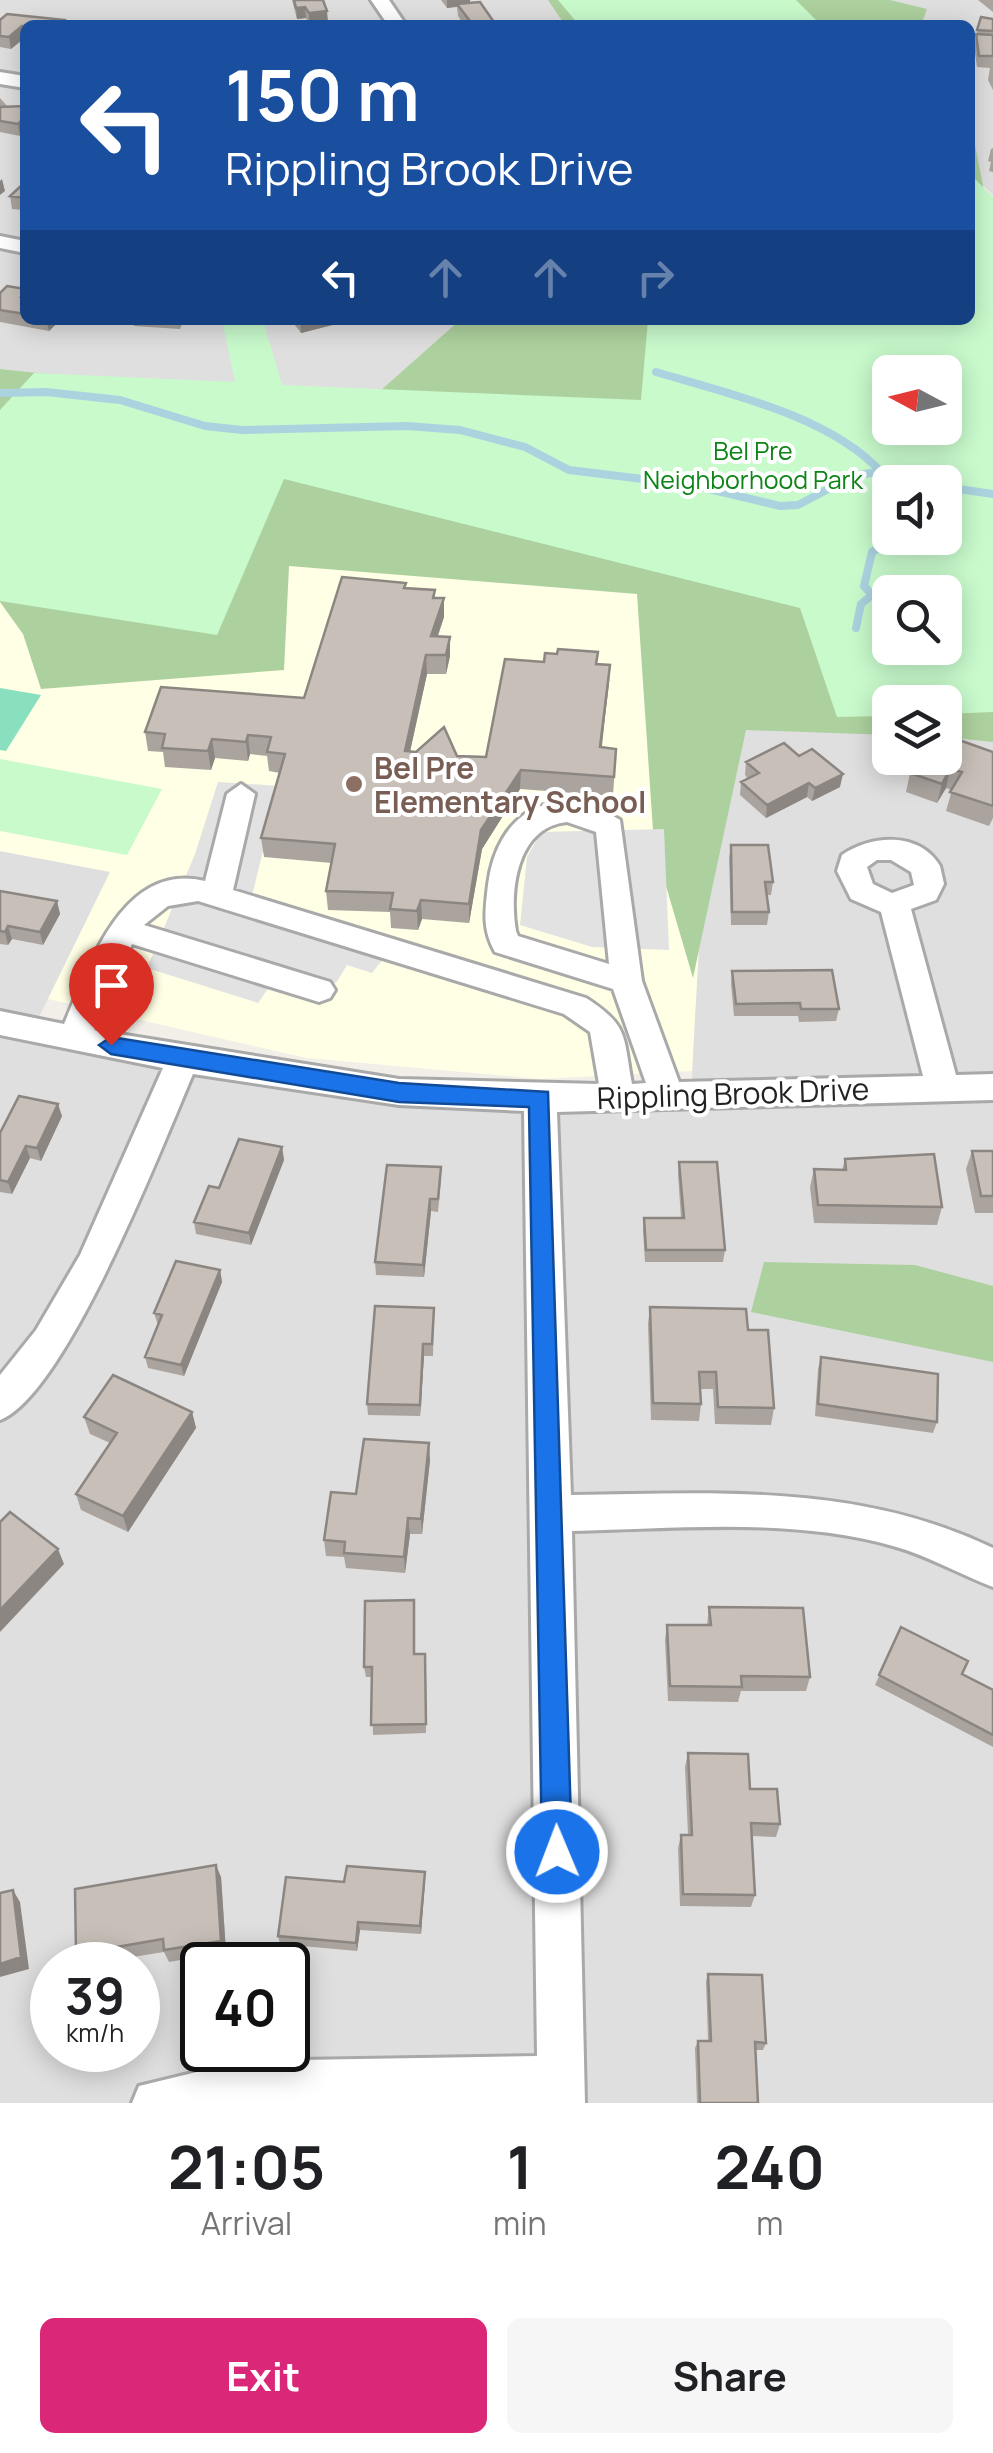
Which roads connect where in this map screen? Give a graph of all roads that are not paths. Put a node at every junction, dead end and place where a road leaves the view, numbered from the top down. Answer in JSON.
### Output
{"nodes":[{"id":1,"x":241,"y":794,"type":"dead end"},
{"id":2,"x":216,"y":896,"type":"junction"},
{"id":3,"x":894,"y":904,"type":"dead end"},
{"id":4,"x":126,"y":931,"type":"junction"},
{"id":5,"x":626,"y":981,"type":"junction"},
{"id":6,"x":319,"y":990,"type":"dead end"},
{"id":7,"x":0,"y":1023,"type":"edge"},
{"id":8,"x":74,"y":1038,"type":"junction"},
{"id":9,"x":184,"y":1060,"type":"junction"},
{"id":10,"x":993,"y":1087,"type":"edge"},
{"id":11,"x":943,"y":1088,"type":"junction"},
{"id":12,"x":667,"y":1095,"type":"junction"},
{"id":13,"x":618,"y":1096,"type":"junction"},
{"id":14,"x":540,"y":1098,"type":"junction"},
{"id":15,"x":0,"y":1403,"type":"edge"},
{"id":16,"x":552,"y":1513,"type":"junction"},
{"id":17,"x":993,"y":1568,"type":"edge"},
{"id":18,"x":560,"y":2091,"type":"edge"},
{"id":19,"x":156,"y":2103,"type":"edge"}],
"edges":[{"from":1,"to":2,"type":"street"},
{"from":2,"to":4,"type":"street"},
{"from":2,"to":13,"type":"street"},
{"from":3,"to":11,"type":"street"},
{"from":4,"to":6,"type":"street"},
{"from":4,"to":8,"type":"street"},
{"from":5,"to":5,"type":"street"},
{"from":5,"to":12,"type":"street"},
{"from":7,"to":8,"type":"street","name":"Rippling Brook Drive"},
{"from":8,"to":9,"type":"street","name":"Rippling Brook Drive"},
{"from":9,"to":14,"type":"street","name":"Rippling Brook Drive"},
{"from":9,"to":15,"type":"street"},
{"from":10,"to":11,"type":"street","name":"Rippling Brook Drive"},
{"from":11,"to":12,"type":"street","name":"Rippling Brook Drive"},
{"from":12,"to":13,"type":"street","name":"Rippling Brook Drive"},
{"from":13,"to":14,"type":"street","name":"Rippling Brook Drive"},
{"from":14,"to":16,"type":"street"},
{"from":16,"to":17,"type":"street"},
{"from":16,"to":18,"type":"street"},
{"from":18,"to":19,"type":"street"}]}
